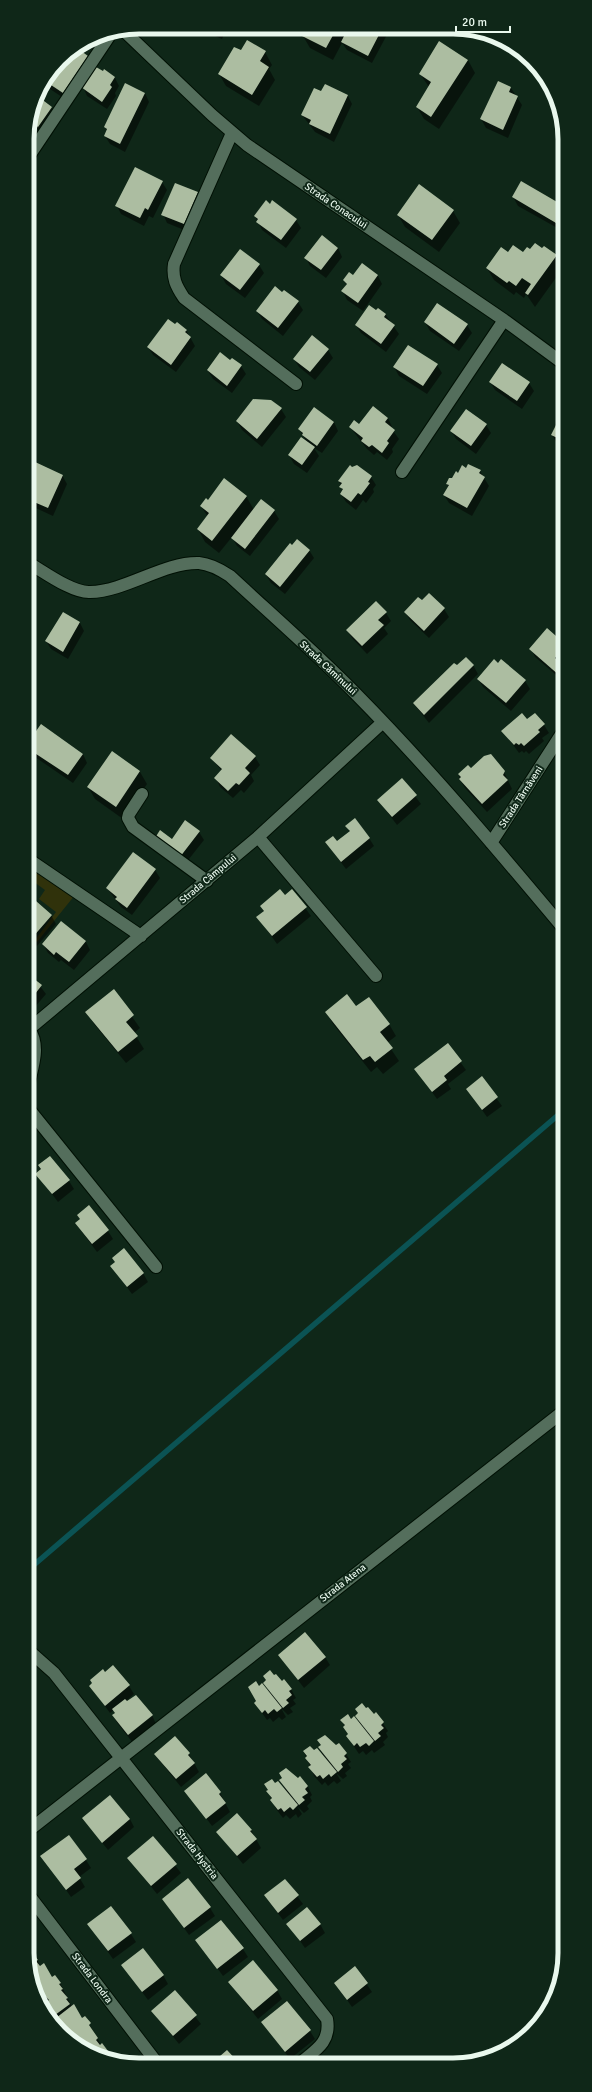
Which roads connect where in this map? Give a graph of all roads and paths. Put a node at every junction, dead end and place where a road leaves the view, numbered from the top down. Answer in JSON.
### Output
{"nodes":[{"id":1,"x":128,"y":35,"type":"edge"},
{"id":2,"x":107,"y":39,"type":"edge"},
{"id":3,"x":232,"y":133,"type":"junction"},
{"id":4,"x":34,"y":149,"type":"edge"},
{"id":5,"x":504,"y":320,"type":"junction"},
{"id":6,"x":558,"y":360,"type":"edge"},
{"id":7,"x":296,"y":384,"type":"dead end"},
{"id":8,"x":402,"y":472,"type":"dead end"},
{"id":9,"x":34,"y":566,"type":"edge"},
{"id":10,"x":383,"y":722,"type":"junction"},
{"id":11,"x":558,"y":739,"type":"edge"},
{"id":12,"x":142,"y":794,"type":"dead end"},
{"id":13,"x":258,"y":838,"type":"junction"},
{"id":14,"x":491,"y":843,"type":"junction"},
{"id":15,"x":34,"y":862,"type":"edge"},
{"id":16,"x":207,"y":880,"type":"junction"},
{"id":17,"x":558,"y":922,"type":"edge"},
{"id":18,"x":141,"y":936,"type":"junction"},
{"id":19,"x":376,"y":976,"type":"dead end"},
{"id":20,"x":34,"y":1025,"type":"edge"},
{"id":21,"x":34,"y":1037,"type":"edge"},
{"id":22,"x":34,"y":1058,"type":"edge"},
{"id":23,"x":34,"y":1115,"type":"edge"},
{"id":24,"x":156,"y":1267,"type":"dead end"},
{"id":25,"x":558,"y":1415,"type":"edge"},
{"id":26,"x":34,"y":1655,"type":"edge"},
{"id":27,"x":122,"y":1758,"type":"junction"},
{"id":28,"x":34,"y":1826,"type":"edge"},
{"id":29,"x":34,"y":1902,"type":"edge"},
{"id":30,"x":153,"y":2058,"type":"edge"},
{"id":31,"x":306,"y":2058,"type":"edge"}],
"edges":[{"from":1,"to":3,"type":"street","name":"Strada Conacului"},
{"from":2,"to":4,"type":"street"},
{"from":3,"to":5,"type":"street","name":"Strada Conacului"},
{"from":3,"to":7,"type":"street"},
{"from":5,"to":6,"type":"street","name":"Strada Conacului"},
{"from":5,"to":8,"type":"street"},
{"from":9,"to":10,"type":"street","name":"Strada Căminului"},
{"from":10,"to":13,"type":"street","name":"Strada Câmpului"},
{"from":10,"to":14,"type":"street","name":"Strada Căminului"},
{"from":11,"to":14,"type":"street","name":"Strada Târnăveni"},
{"from":12,"to":16,"type":"street"},
{"from":13,"to":16,"type":"street","name":"Strada Câmpului"},
{"from":13,"to":19,"type":"street"},
{"from":14,"to":17,"type":"street","name":"Strada Căminului"},
{"from":15,"to":18,"type":"street"},
{"from":16,"to":18,"type":"street","name":"Strada Câmpului"},
{"from":18,"to":20,"type":"street","name":"Strada Câmpului"},
{"from":21,"to":22,"type":"street"},
{"from":23,"to":24,"type":"street"},
{"from":25,"to":27,"type":"street","name":"Strada Atena"},
{"from":26,"to":27,"type":"street","name":"Strada Hystria"},
{"from":27,"to":28,"type":"street"},
{"from":27,"to":31,"type":"street","name":"Strada Hystria"},
{"from":29,"to":30,"type":"street","name":"Strada Londra"}]}
